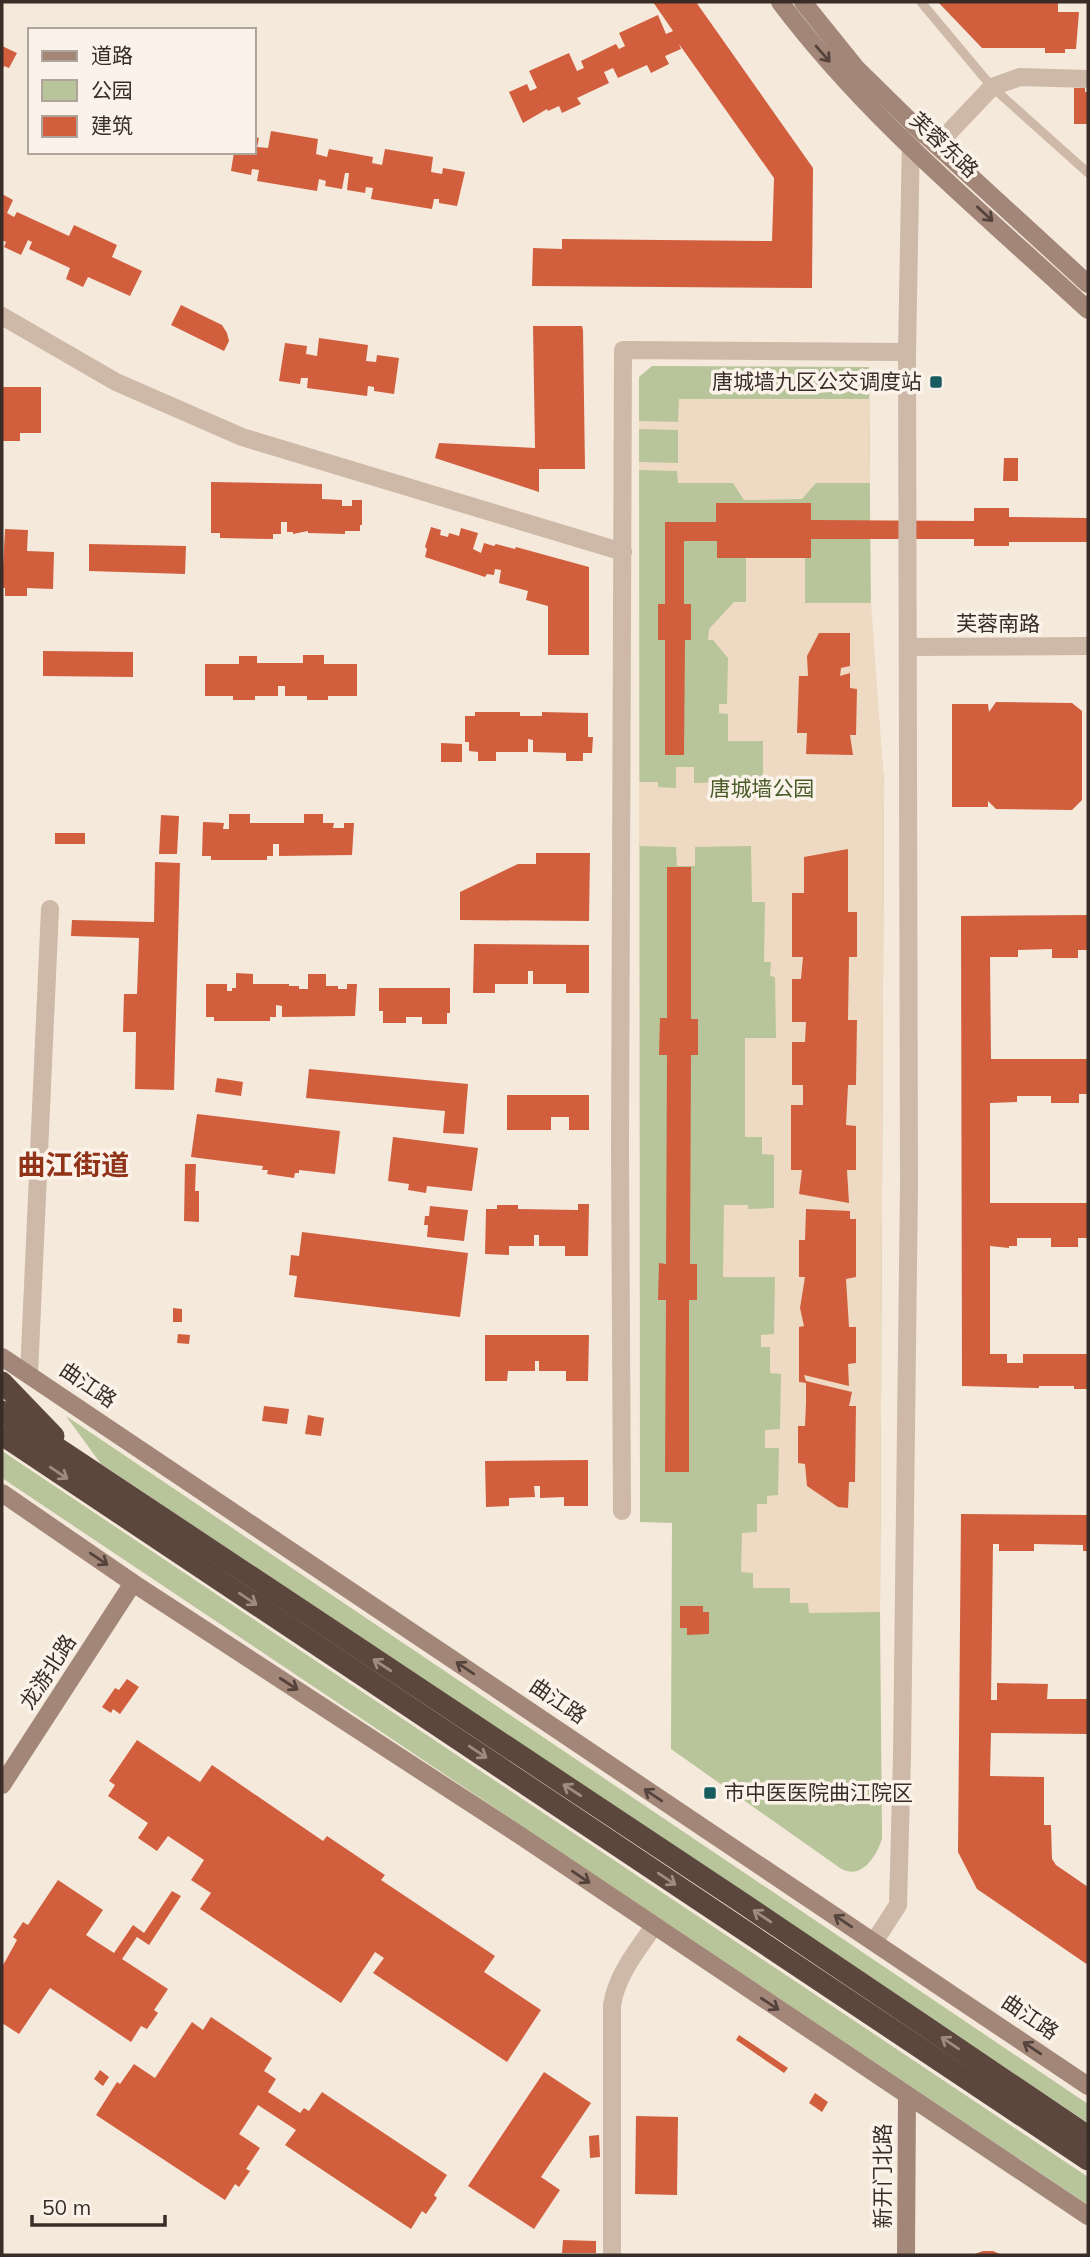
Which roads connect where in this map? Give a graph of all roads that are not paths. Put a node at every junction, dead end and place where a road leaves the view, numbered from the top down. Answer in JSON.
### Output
{"nodes":[{"id":1,"x":780,"y":2,"type":"edge"},
{"id":2,"x":803,"y":2,"type":"edge"},
{"id":3,"x":921,"y":2,"type":"edge"},
{"id":4,"x":1088,"y":79,"type":"edge"},
{"id":5,"x":992,"y":87,"type":"junction"},
{"id":6,"x":909,"y":120,"type":"junction"},
{"id":7,"x":937,"y":145,"type":"junction"},
{"id":8,"x":912,"y":148,"type":"junction"},
{"id":9,"x":1088,"y":173,"type":"edge"},
{"id":10,"x":1088,"y":284,"type":"edge"},
{"id":11,"x":1088,"y":310,"type":"edge"},
{"id":12,"x":2,"y":316,"type":"edge"},
{"id":13,"x":907,"y":352,"type":"junction"},
{"id":14,"x":623,"y":551,"type":"junction"},
{"id":15,"x":1088,"y":646,"type":"edge"},
{"id":16,"x":909,"y":647,"type":"junction"},
{"id":17,"x":50,"y":909,"type":"dead end"},
{"id":18,"x":2,"y":1357,"type":"edge"},
{"id":19,"x":29,"y":1374,"type":"junction"},
{"id":20,"x":2,"y":1382,"type":"edge"},
{"id":21,"x":2,"y":1411,"type":"edge"},
{"id":22,"x":2,"y":1435,"type":"edge"},
{"id":23,"x":88,"y":1469,"type":"junction"},
{"id":24,"x":2,"y":1493,"type":"edge"},
{"id":25,"x":622,"y":1511,"type":"dead end"},
{"id":26,"x":133,"y":1583,"type":"junction"},
{"id":27,"x":2,"y":1785,"type":"edge"},
{"id":28,"x":654,"y":1926,"type":"junction"},
{"id":29,"x":874,"y":1942,"type":"junction"},
{"id":30,"x":1088,"y":2086,"type":"edge"},
{"id":31,"x":907,"y":2096,"type":"junction"},
{"id":32,"x":1088,"y":2136,"type":"edge"},
{"id":33,"x":1088,"y":2160,"type":"edge"},
{"id":34,"x":1088,"y":2217,"type":"edge"},
{"id":35,"x":612,"y":2255,"type":"edge"},
{"id":36,"x":906,"y":2255,"type":"edge"}],
"edges":[{"from":1,"to":8,"type":"main road","name":"芙蓉东路","one_way":true},
{"from":2,"to":6,"type":"main road","name":"芙蓉东路"},
{"from":3,"to":5,"type":"lane"},
{"from":4,"to":5,"type":"street"},
{"from":5,"to":7,"type":"street"},
{"from":5,"to":9,"type":"lane"},
{"from":6,"to":7,"type":"main road","name":"芙蓉东路"},
{"from":6,"to":8,"type":"street"},
{"from":7,"to":10,"type":"main road","name":"芙蓉东路"},
{"from":8,"to":11,"type":"main road","name":"芙蓉东路","one_way":true},
{"from":8,"to":13,"type":"street"},
{"from":12,"to":14,"type":"street"},
{"from":13,"to":14,"type":"street"},
{"from":13,"to":16,"type":"street"},
{"from":14,"to":25,"type":"street"},
{"from":15,"to":16,"type":"street","name":"芙蓉南路"},
{"from":16,"to":29,"type":"street"},
{"from":17,"to":19,"type":"street"},
{"from":18,"to":19,"type":"main road","name":"曲江路"},
{"from":29,"to":19,"type":"main road","name":"曲江路","one_way":true},
{"from":20,"to":23,"type":"highway"},
{"from":21,"to":23,"type":"highway"},
{"from":22,"to":33,"type":"highway","one_way":true},
{"from":32,"to":23,"type":"highway","one_way":true},
{"from":24,"to":26,"type":"main road","one_way":true},
{"from":26,"to":27,"type":"main road","name":"龙游北路"},
{"from":26,"to":28,"type":"main road","one_way":true},
{"from":28,"to":31,"type":"main road","one_way":true},
{"from":28,"to":35,"type":"street"},
{"from":30,"to":29,"type":"main road","name":"曲江路","one_way":true},
{"from":31,"to":34,"type":"main road"},
{"from":31,"to":36,"type":"main road","name":"新开门北路"}]}
